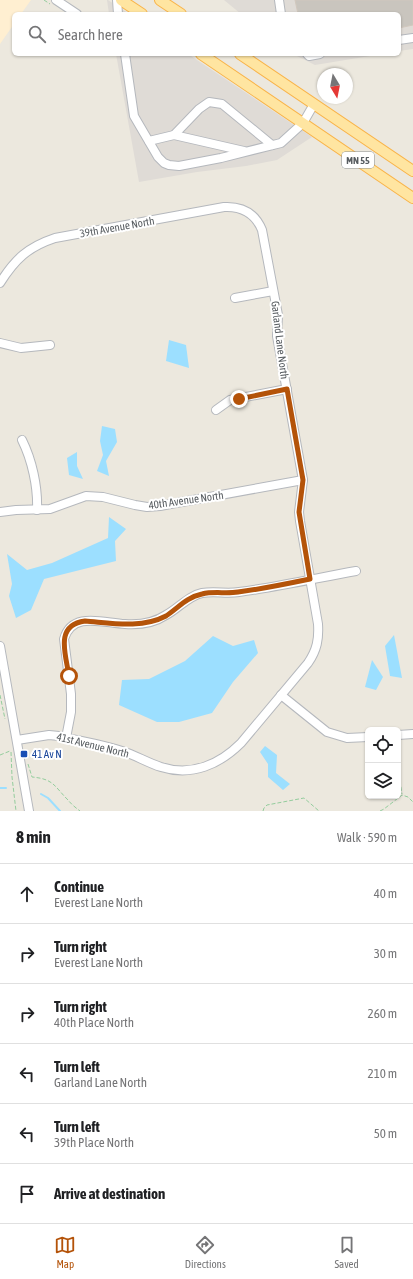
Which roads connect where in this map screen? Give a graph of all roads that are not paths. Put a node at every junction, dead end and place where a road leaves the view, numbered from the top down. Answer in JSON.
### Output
{"nodes":[{"id":1,"x":56,"y":0,"type":"edge"},
{"id":2,"x":117,"y":0,"type":"edge"},
{"id":3,"x":121,"y":0,"type":"edge"},
{"id":4,"x":160,"y":0,"type":"edge"},
{"id":5,"x":279,"y":0,"type":"edge"},
{"id":6,"x":74,"y":12,"type":"edge"},
{"id":7,"x":118,"y":12,"type":"edge"},
{"id":8,"x":139,"y":12,"type":"edge"},
{"id":9,"x":178,"y":12,"type":"edge"},
{"id":10,"x":281,"y":12,"type":"edge"},
{"id":11,"x":413,"y":38,"type":"edge"},
{"id":12,"x":401,"y":40,"type":"edge"},
{"id":13,"x":125,"y":56,"type":"edge"},
{"id":14,"x":204,"y":56,"type":"edge"},
{"id":15,"x":243,"y":56,"type":"edge"},
{"id":16,"x":314,"y":104,"type":"junction"},
{"id":17,"x":303,"y":123,"type":"junction"},
{"id":18,"x":174,"y":135,"type":"junction"},
{"id":19,"x":149,"y":141,"type":"junction"},
{"id":20,"x":272,"y":145,"type":"junction"},
{"id":21,"x":247,"y":151,"type":"junction"},
{"id":22,"x":413,"y":171,"type":"edge"},
{"id":23,"x":413,"y":198,"type":"edge"},
{"id":24,"x":251,"y":214,"type":"joint"},
{"id":25,"x":0,"y":283,"type":"edge"},
{"id":26,"x":273,"y":291,"type":"junction"},
{"id":27,"x":235,"y":298,"type":"dead end"},
{"id":28,"x":0,"y":343,"type":"edge"},
{"id":29,"x":50,"y":345,"type":"dead end"},
{"id":30,"x":287,"y":389,"type":"junction"},
{"id":31,"x":216,"y":410,"type":"dead end"},
{"id":32,"x":22,"y":440,"type":"dead end"},
{"id":33,"x":303,"y":480,"type":"junction"},
{"id":34,"x":37,"y":510,"type":"junction"},
{"id":35,"x":0,"y":512,"type":"edge"},
{"id":36,"x":356,"y":571,"type":"dead end"},
{"id":37,"x":310,"y":579,"type":"junction"},
{"id":38,"x":0,"y":646,"type":"edge"},
{"id":39,"x":281,"y":695,"type":"junction"},
{"id":40,"x":413,"y":734,"type":"edge"},
{"id":41,"x":401,"y":735,"type":"edge"},
{"id":42,"x":365,"y":737,"type":"edge"},
{"id":43,"x":66,"y":738,"type":"junction"},
{"id":44,"x":17,"y":740,"type":"junction"},
{"id":45,"x":30,"y":811,"type":"edge"}],
"edges":[{"from":1,"to":6,"type":"street"},
{"from":2,"to":7,"type":"street"},
{"from":3,"to":8,"type":"main road"},
{"from":4,"to":9,"type":"main road"},
{"from":5,"to":10,"type":"street"},
{"from":11,"to":12,"type":"street"},
{"from":13,"to":19,"type":"street"},
{"from":14,"to":17,"type":"main road","number":"MN 55"},
{"from":15,"to":16,"type":"main road","number":"MN 55"},
{"from":16,"to":17,"type":"street"},
{"from":16,"to":22,"type":"main road","number":"MN 55"},
{"from":17,"to":20,"type":"street"},
{"from":17,"to":23,"type":"main road","number":"MN 55"},
{"from":18,"to":19,"type":"street"},
{"from":18,"to":20,"type":"street"},
{"from":18,"to":21,"type":"street"},
{"from":19,"to":21,"type":"street"},
{"from":20,"to":21,"type":"street"},
{"from":24,"to":25,"type":"street","name":"39th Avenue North"},
{"from":24,"to":26,"type":"street","name":"Garland Lane North"},
{"from":26,"to":27,"type":"street"},
{"from":26,"to":30,"type":"street","name":"Garland Lane North"},
{"from":28,"to":29,"type":"street"},
{"from":30,"to":31,"type":"street"},
{"from":30,"to":33,"type":"street","name":"Garland Lane North"},
{"from":32,"to":34,"type":"street"},
{"from":33,"to":34,"type":"street","name":"40th Avenue North"},
{"from":33,"to":37,"type":"street","name":"Garland Lane North"},
{"from":34,"to":35,"type":"street","name":"40th Avenue North"},
{"from":36,"to":37,"type":"street"},
{"from":37,"to":39,"type":"street","name":"Garland Lane North"},
{"from":37,"to":43,"type":"street"},
{"from":38,"to":44,"type":"street"},
{"from":39,"to":42,"type":"street"},
{"from":39,"to":43,"type":"street","name":"41st Avenue North"},
{"from":40,"to":41,"type":"street"},
{"from":43,"to":44,"type":"street","name":"41st Avenue North"},
{"from":44,"to":45,"type":"street"}]}
